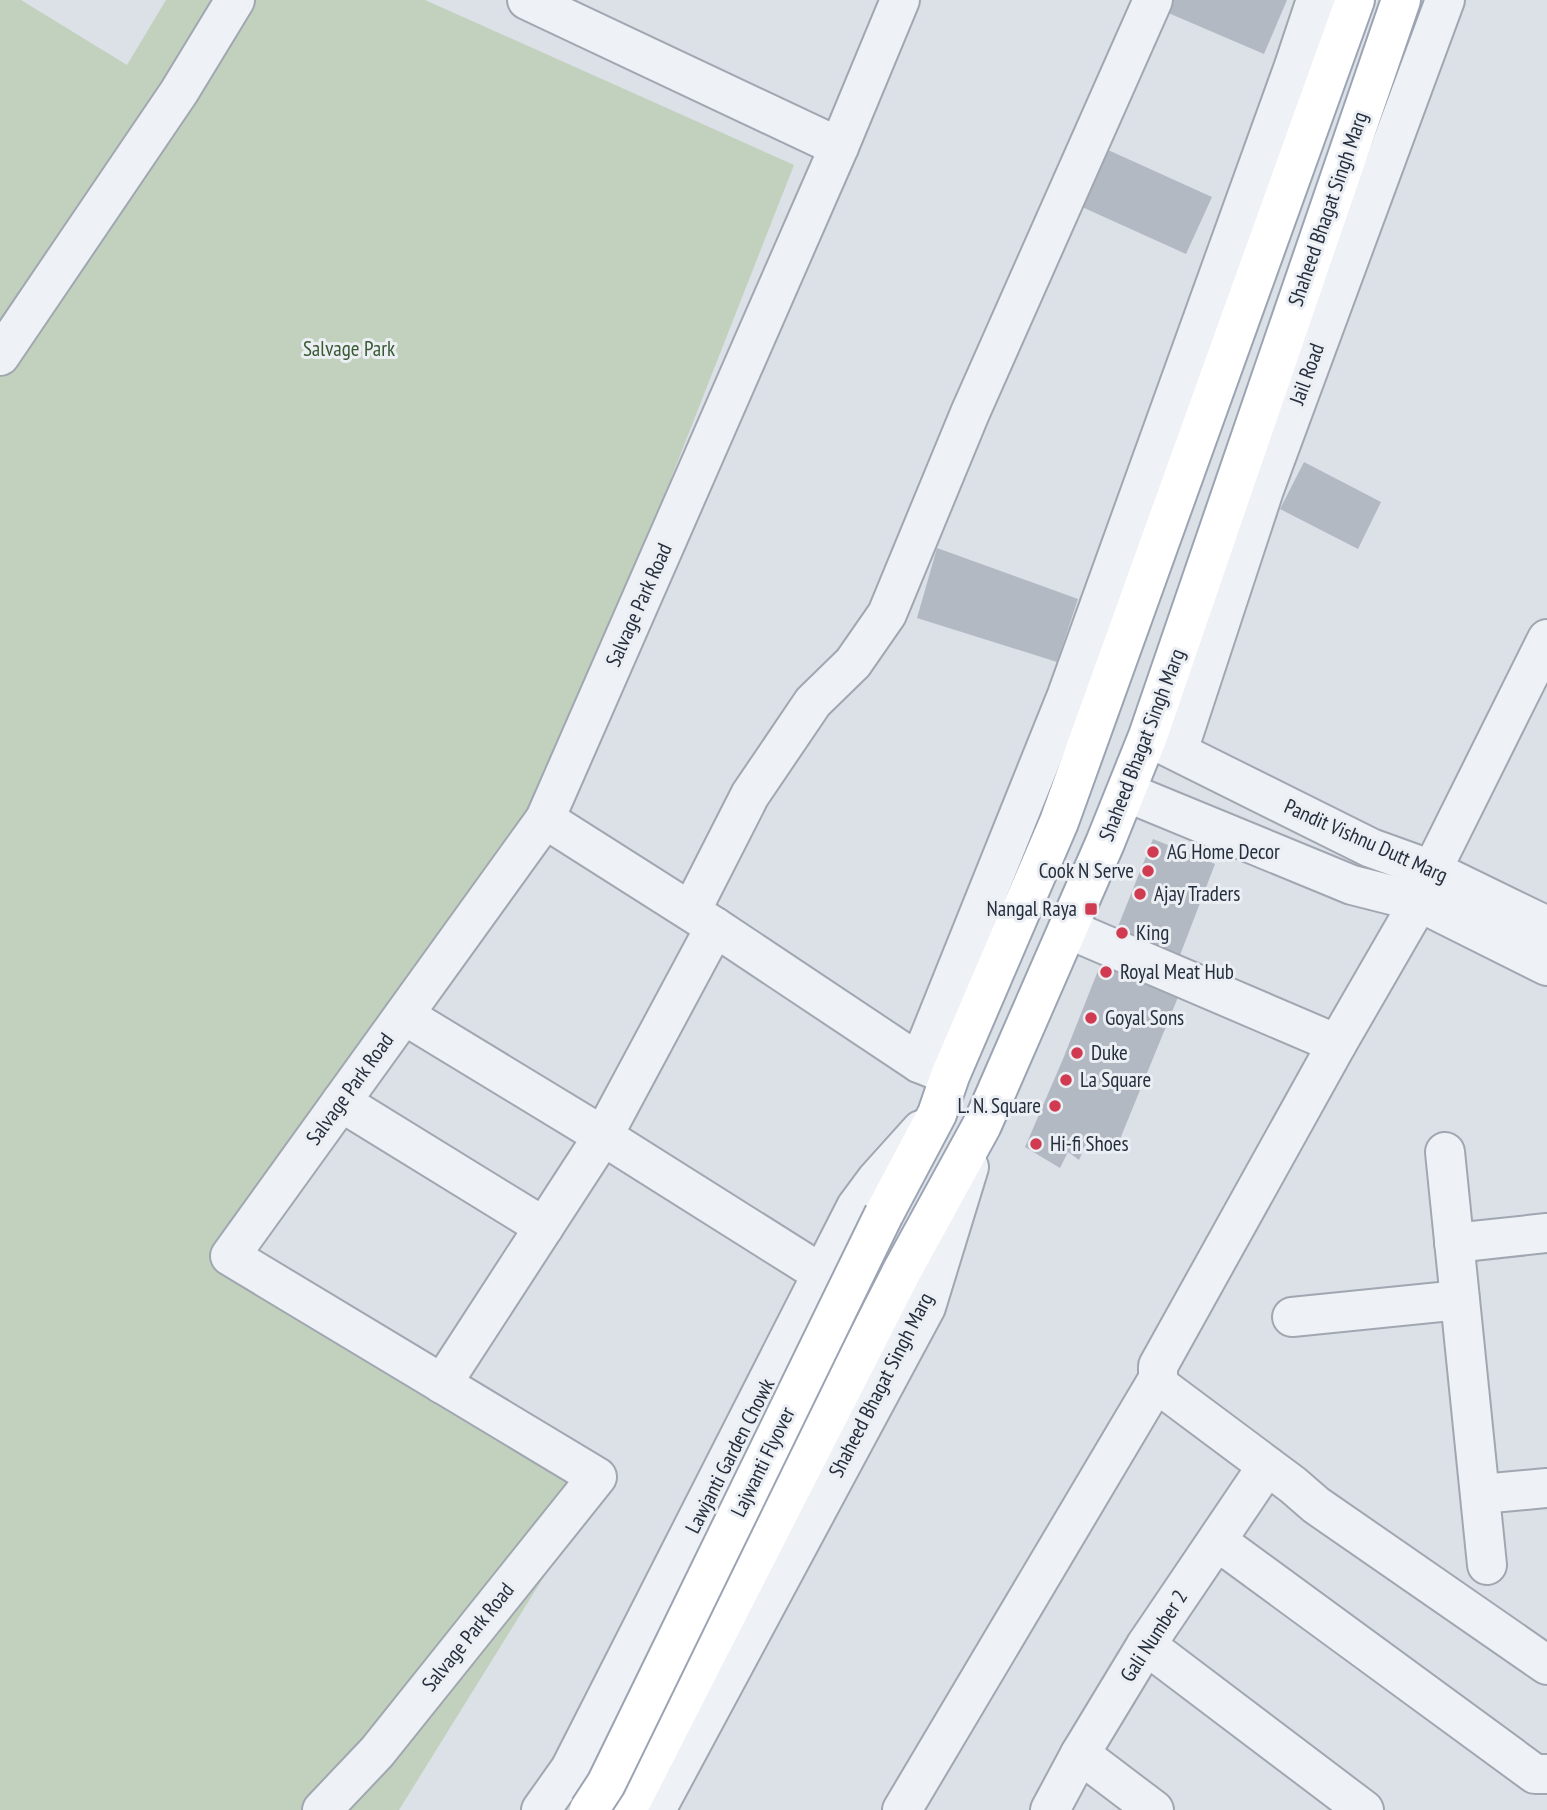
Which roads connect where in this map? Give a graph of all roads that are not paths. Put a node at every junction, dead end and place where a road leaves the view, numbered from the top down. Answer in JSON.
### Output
{"nodes":[{"id":1,"x":235,"y":0,"type":"edge"},
{"id":2,"x":900,"y":0,"type":"edge"},
{"id":3,"x":1153,"y":0,"type":"edge"},
{"id":4,"x":1445,"y":0,"type":"edge"},
{"id":5,"x":551,"y":5,"type":"edge"},
{"id":6,"x":1340,"y":6,"type":"edge"},
{"id":7,"x":1395,"y":16,"type":"edge"},
{"id":8,"x":839,"y":147,"type":"junction"},
{"id":9,"x":0,"y":356,"type":"edge"},
{"id":10,"x":1547,"y":639,"type":"edge"},
{"id":11,"x":1163,"y":744,"type":"junction"},
{"id":12,"x":1126,"y":792,"type":"junction"},
{"id":13,"x":545,"y":819,"type":"junction"},
{"id":14,"x":1425,"y":886,"type":"junction"},
{"id":15,"x":703,"y":919,"type":"junction"},
{"id":16,"x":1547,"y":926,"type":"edge"},
{"id":17,"x":1068,"y":929,"type":"junction"},
{"id":18,"x":1547,"y":966,"type":"edge"},
{"id":19,"x":404,"y":1015,"type":"junction"},
{"id":20,"x":1337,"y":1044,"type":"junction"},
{"id":21,"x":934,"y":1070,"type":"junction"},
{"id":22,"x":341,"y":1102,"type":"junction"},
{"id":23,"x":937,"y":1114,"type":"junction"},
{"id":24,"x":982,"y":1125,"type":"junction"},
{"id":25,"x":603,"y":1136,"type":"junction"},
{"id":26,"x":1445,"y":1152,"type":"dead end"},
{"id":27,"x":544,"y":1227,"type":"junction"},
{"id":28,"x":1547,"y":1233,"type":"edge"},
{"id":29,"x":1454,"y":1243,"type":"junction"},
{"id":30,"x":822,"y":1274,"type":"junction"},
{"id":31,"x":1460,"y":1300,"type":"junction"},
{"id":32,"x":1292,"y":1317,"type":"dead end"},
{"id":33,"x":1158,"y":1379,"type":"junction"},
{"id":34,"x":442,"y":1384,"type":"junction"},
{"id":35,"x":1267,"y":1466,"type":"junction"},
{"id":36,"x":1547,"y":1488,"type":"edge"},
{"id":37,"x":1481,"y":1494,"type":"junction"},
{"id":38,"x":1217,"y":1541,"type":"junction"},
{"id":39,"x":1488,"y":1565,"type":"dead end"},
{"id":40,"x":1146,"y":1645,"type":"junction"},
{"id":41,"x":1547,"y":1665,"type":"edge"},
{"id":42,"x":1080,"y":1754,"type":"junction"},
{"id":43,"x":570,"y":1769,"type":"junction"},
{"id":44,"x":1547,"y":1774,"type":"edge"},
{"id":45,"x":909,"y":1807,"type":"edge"},
{"id":46,"x":322,"y":1810,"type":"edge"},
{"id":47,"x":541,"y":1810,"type":"edge"},
{"id":48,"x":589,"y":1810,"type":"edge"},
{"id":49,"x":627,"y":1810,"type":"edge"},
{"id":50,"x":656,"y":1810,"type":"edge"},
{"id":51,"x":1050,"y":1810,"type":"edge"},
{"id":52,"x":1154,"y":1810,"type":"edge"},
{"id":53,"x":1364,"y":1810,"type":"edge"}],
"edges":[{"from":1,"to":9,"type":"street"},
{"from":2,"to":8,"type":"street","name":"Salvage Park Road"},
{"from":3,"to":15,"type":"street"},
{"from":4,"to":11,"type":"street","name":"Jail Road"},
{"from":5,"to":8,"type":"street"},
{"from":6,"to":21,"type":"main road"},
{"from":7,"to":11,"type":"main road","name":"Shaheed Bhagat Singh Marg"},
{"from":8,"to":13,"type":"street","name":"Salvage Park Road"},
{"from":10,"to":14,"type":"street"},
{"from":11,"to":12,"type":"main road","name":"Shaheed Bhagat Singh Marg"},
{"from":11,"to":14,"type":"street","name":"Pandit Vishnu Dutt Marg"},
{"from":12,"to":14,"type":"street","name":"Pandit Vishnu Dutt Marg"},
{"from":12,"to":17,"type":"main road","name":"Shaheed Bhagat Singh Marg"},
{"from":13,"to":15,"type":"street"},
{"from":13,"to":19,"type":"street","name":"Salvage Park Road"},
{"from":14,"to":16,"type":"street","name":"Pandit Vishnu Dutt Marg"},
{"from":14,"to":18,"type":"street","name":"Pandit Vishnu Dutt Marg"},
{"from":14,"to":20,"type":"street"},
{"from":15,"to":21,"type":"street"},
{"from":15,"to":25,"type":"street"},
{"from":17,"to":20,"type":"street"},
{"from":17,"to":24,"type":"main road","name":"Shaheed Bhagat Singh Marg"},
{"from":19,"to":22,"type":"street","name":"Salvage Park Road"},
{"from":19,"to":25,"type":"street"},
{"from":20,"to":33,"type":"street"},
{"from":21,"to":23,"type":"main road"},
{"from":22,"to":27,"type":"street"},
{"from":22,"to":34,"type":"street","name":"Salvage Park Road"},
{"from":23,"to":30,"type":"street","name":"Lawjanti Garden Chowk"},
{"from":23,"to":48,"type":"main road","name":"Lajwanti Flyover","bridge":true},
{"from":24,"to":49,"type":"main road","name":"Lajwanti Flyover"},
{"from":24,"to":50,"type":"street","name":"Shaheed Bhagat Singh Marg"},
{"from":25,"to":27,"type":"street"},
{"from":25,"to":30,"type":"street"},
{"from":26,"to":29,"type":"street"},
{"from":27,"to":34,"type":"street"},
{"from":28,"to":29,"type":"street"},
{"from":29,"to":31,"type":"street"},
{"from":30,"to":43,"type":"street","name":"Lawjanti Garden Chowk"},
{"from":31,"to":32,"type":"street"},
{"from":31,"to":37,"type":"street"},
{"from":33,"to":35,"type":"street"},
{"from":33,"to":45,"type":"street"},
{"from":34,"to":46,"type":"street","name":"Salvage Park Road"},
{"from":35,"to":38,"type":"street","name":"Gali Number 2"},
{"from":35,"to":41,"type":"street"},
{"from":36,"to":37,"type":"street"},
{"from":37,"to":39,"type":"street"},
{"from":38,"to":40,"type":"street","name":"Gali Number 2"},
{"from":38,"to":44,"type":"street"},
{"from":40,"to":42,"type":"street","name":"Gali Number 2"},
{"from":40,"to":53,"type":"street"},
{"from":42,"to":51,"type":"street","name":"Gali Number 2"},
{"from":42,"to":52,"type":"street"},
{"from":43,"to":47,"type":"street","name":"Lawjanti Garden Chowk"},
{"from":43,"to":48,"type":"street"}]}
